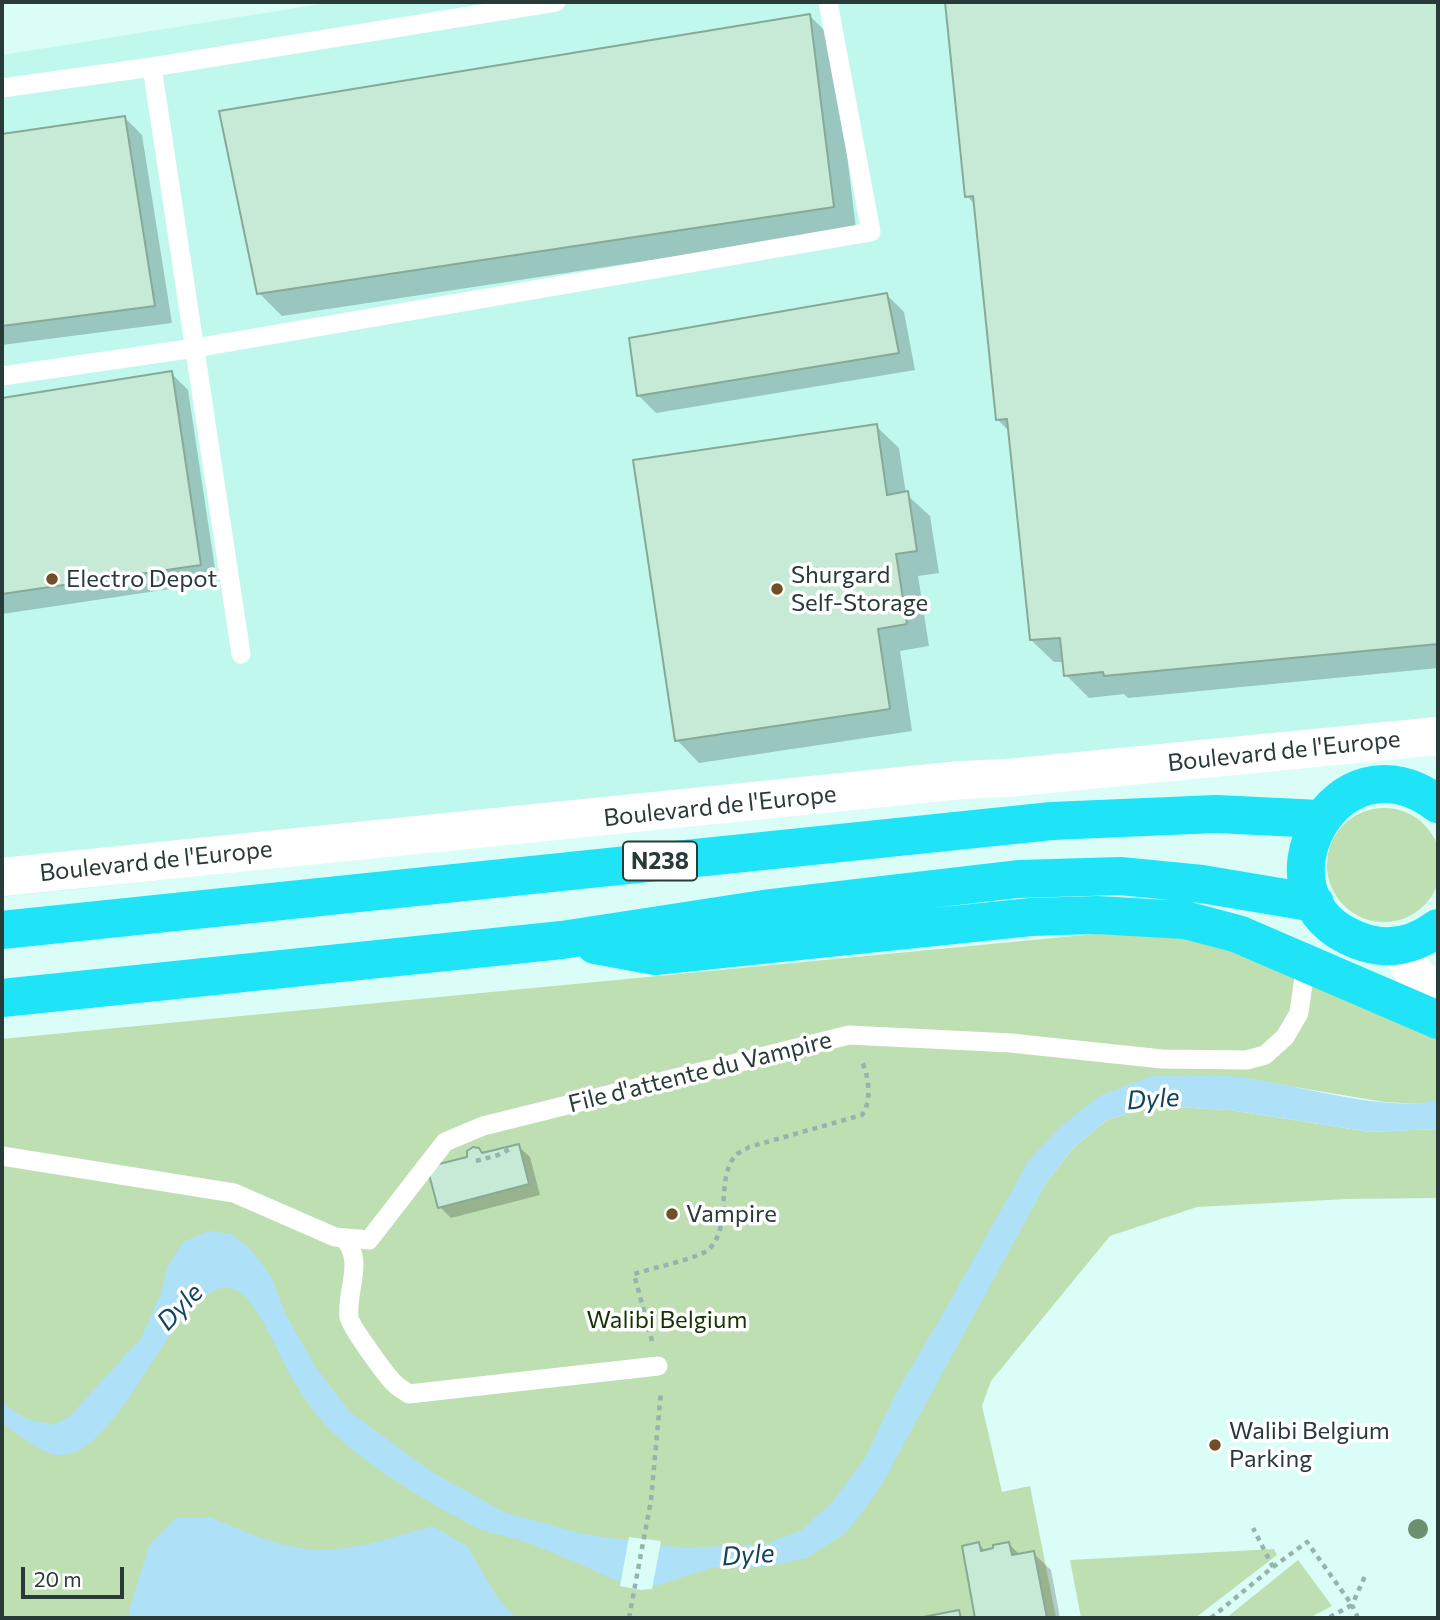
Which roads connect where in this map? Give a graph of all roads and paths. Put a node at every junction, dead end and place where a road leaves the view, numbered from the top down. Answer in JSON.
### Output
{"nodes":[{"id":1,"x":556,"y":2,"type":"edge"},
{"id":2,"x":828,"y":2,"type":"edge"},
{"id":3,"x":152,"y":67,"type":"junction"},
{"id":4,"x":2,"y":88,"type":"edge"},
{"id":5,"x":195,"y":348,"type":"junction"},
{"id":6,"x":2,"y":376,"type":"edge"},
{"id":7,"x":240,"y":654,"type":"dead end"},
{"id":8,"x":1438,"y":736,"type":"edge"},
{"id":9,"x":1438,"y":804,"type":"edge"},
{"id":10,"x":1320,"y":819,"type":"junction"},
{"id":11,"x":2,"y":877,"type":"edge"},
{"id":12,"x":1315,"y":903,"type":"junction"},
{"id":13,"x":1438,"y":928,"type":"edge"},
{"id":14,"x":2,"y":930,"type":"edge"},
{"id":15,"x":562,"y":940,"type":"junction"},
{"id":16,"x":1398,"y":946,"type":"junction"},
{"id":17,"x":1306,"y":962,"type":"junction"},
{"id":18,"x":1438,"y":996,"type":"edge"},
{"id":19,"x":2,"y":998,"type":"edge"},
{"id":20,"x":1438,"y":1020,"type":"edge"},
{"id":21,"x":857,"y":1053,"type":"dead end"},
{"id":22,"x":520,"y":1144,"type":"dead end"},
{"id":23,"x":494,"y":1150,"type":"dead end"},
{"id":24,"x":471,"y":1155,"type":"dead end"},
{"id":25,"x":2,"y":1156,"type":"edge"},
{"id":26,"x":474,"y":1167,"type":"dead end"},
{"id":27,"x":344,"y":1238,"type":"junction"},
{"id":28,"x":634,"y":1274,"type":"dead end"},
{"id":29,"x":658,"y":1366,"type":"dead end"},
{"id":30,"x":651,"y":1500,"type":"dead end"},
{"id":31,"x":1253,"y":1528,"type":"dead end"},
{"id":32,"x":1273,"y":1567,"type":"junction"},
{"id":33,"x":1365,"y":1576,"type":"dead end"},
{"id":34,"x":1352,"y":1605,"type":"junction"},
{"id":35,"x":629,"y":1617,"type":"edge"},
{"id":36,"x":1211,"y":1618,"type":"edge"},
{"id":37,"x":1328,"y":1618,"type":"edge"},
{"id":38,"x":1358,"y":1618,"type":"edge"}],
"edges":[{"from":1,"to":3,"type":"lane"},
{"from":2,"to":5,"type":"lane"},
{"from":3,"to":4,"type":"lane"},
{"from":3,"to":5,"type":"lane"},
{"from":5,"to":6,"type":"lane"},
{"from":5,"to":7,"type":"lane"},
{"from":8,"to":11,"type":"street","name":"Boulevard de l'Europe"},
{"from":9,"to":10,"type":"highway","name":"Boulevard de l'Europe"},
{"from":10,"to":12,"type":"highway","name":"Boulevard de l'Europe"},
{"from":10,"to":14,"type":"highway","name":"Boulevard de l'Europe","number":"N238"},
{"from":12,"to":15,"type":"highway"},
{"from":12,"to":16,"type":"highway","name":"Boulevard de l'Europe"},
{"from":13,"to":16,"type":"highway","name":"Boulevard de l'Europe"},
{"from":15,"to":17,"type":"highway"},
{"from":15,"to":19,"type":"highway"},
{"from":16,"to":18,"type":"street"},
{"from":17,"to":20,"type":"highway"},
{"from":17,"to":27,"type":"lane"},
{"from":21,"to":28,"type":"path","name":"File d'attente du Vampire"},
{"from":22,"to":23,"type":"path"},
{"from":24,"to":26,"type":"path"},
{"from":25,"to":27,"type":"lane"},
{"from":27,"to":29,"type":"lane"},
{"from":30,"to":35,"type":"path"},
{"from":31,"to":32,"type":"path"},
{"from":32,"to":34,"type":"path"},
{"from":32,"to":36,"type":"path"},
{"from":33,"to":34,"type":"path"},
{"from":34,"to":37,"type":"path"},
{"from":34,"to":38,"type":"path"}]}
